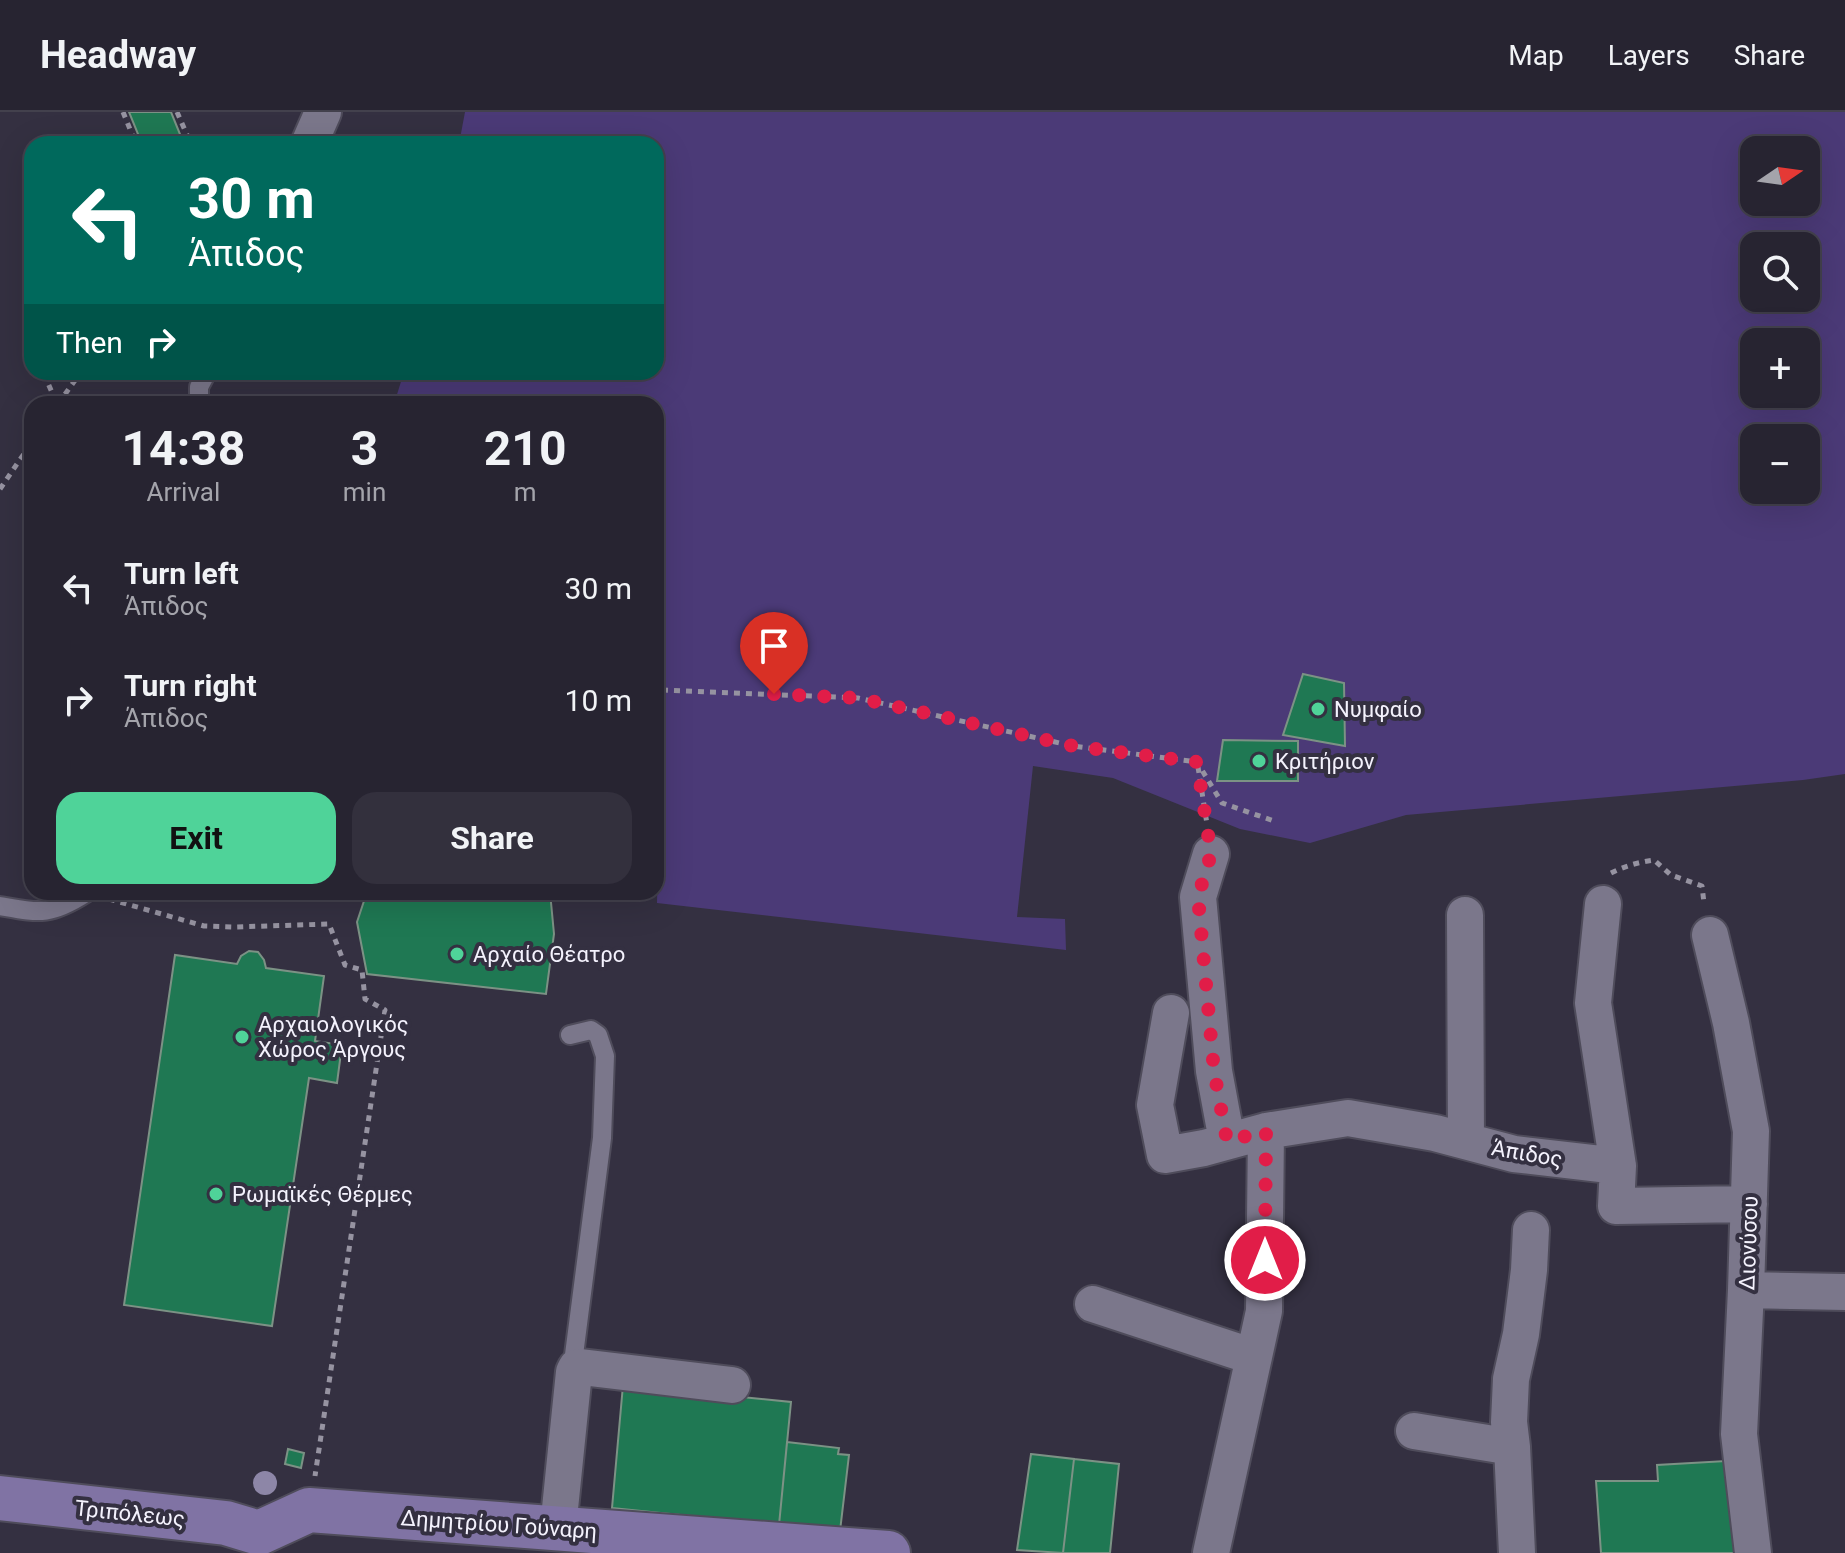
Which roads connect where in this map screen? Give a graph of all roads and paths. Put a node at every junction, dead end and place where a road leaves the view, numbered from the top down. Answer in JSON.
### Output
{"nodes":[{"id":1,"x":123,"y":112,"type":"edge"},
{"id":2,"x":177,"y":112,"type":"edge"},
{"id":3,"x":323,"y":112,"type":"edge"},
{"id":4,"x":133,"y":136,"type":"edge"},
{"id":5,"x":188,"y":136,"type":"edge"},
{"id":6,"x":312,"y":136,"type":"edge"},
{"id":7,"x":24,"y":454,"type":"edge"},
{"id":8,"x":0,"y":489,"type":"edge"},
{"id":9,"x":664,"y":690,"type":"edge"},
{"id":10,"x":1197,"y":762,"type":"junction"},
{"id":11,"x":1277,"y":822,"type":"dead end"},
{"id":12,"x":1211,"y":854,"type":"joint"},
{"id":13,"x":1702,"y":886,"type":"dead end"},
{"id":14,"x":1605,"y":890,"type":"joint"},
{"id":15,"x":75,"y":900,"type":"edge"},
{"id":16,"x":111,"y":900,"type":"edge"},
{"id":17,"x":0,"y":906,"type":"edge"},
{"id":18,"x":1465,"y":915,"type":"dead end"},
{"id":19,"x":1710,"y":935,"type":"dead end"},
{"id":20,"x":1171,"y":1013,"type":"dead end"},
{"id":21,"x":570,"y":1035,"type":"dead end"},
{"id":22,"x":1266,"y":1131,"type":"junction"},
{"id":23,"x":1227,"y":1141,"type":"junction"},
{"id":24,"x":1466,"y":1141,"type":"junction"},
{"id":25,"x":1618,"y":1166,"type":"junction"},
{"id":26,"x":1749,"y":1204,"type":"junction"},
{"id":27,"x":1531,"y":1230,"type":"dead end"},
{"id":28,"x":1746,"y":1290,"type":"junction"},
{"id":29,"x":1845,"y":1292,"type":"edge"},
{"id":30,"x":1093,"y":1304,"type":"dead end"},
{"id":31,"x":1254,"y":1357,"type":"junction"},
{"id":32,"x":576,"y":1368,"type":"junction"},
{"id":33,"x":732,"y":1385,"type":"dead end"},
{"id":34,"x":1414,"y":1431,"type":"dead end"},
{"id":35,"x":1512,"y":1447,"type":"junction"},
{"id":36,"x":0,"y":1498,"type":"edge"},
{"id":37,"x":309,"y":1510,"type":"junction"},
{"id":38,"x":558,"y":1528,"type":"junction"},
{"id":39,"x":266,"y":1543,"type":"edge"},
{"id":40,"x":869,"y":1552,"type":"edge"},
{"id":41,"x":1211,"y":1553,"type":"edge"},
{"id":42,"x":1517,"y":1553,"type":"edge"},
{"id":43,"x":1753,"y":1553,"type":"edge"}],
"edges":[{"from":1,"to":4,"type":"path"},
{"from":2,"to":5,"type":"path"},
{"from":3,"to":6,"type":"street"},
{"from":7,"to":8,"type":"path"},
{"from":9,"to":10,"type":"path"},
{"from":10,"to":11,"type":"path"},
{"from":10,"to":12,"type":"path"},
{"from":12,"to":23,"type":"street"},
{"from":13,"to":14,"type":"path"},
{"from":14,"to":25,"type":"street"},
{"from":15,"to":17,"type":"lane"},
{"from":16,"to":37,"type":"path"},
{"from":18,"to":24,"type":"street"},
{"from":19,"to":26,"type":"street","name":"Διονύσου"},
{"from":20,"to":23,"type":"street","name":"Άπιδος"},
{"from":21,"to":32,"type":"lane"},
{"from":22,"to":23,"type":"street","name":"Άπιδος"},
{"from":22,"to":24,"type":"street","name":"Άπιδος"},
{"from":22,"to":31,"type":"street"},
{"from":24,"to":25,"type":"street","name":"Άπιδος"},
{"from":25,"to":26,"type":"street"},
{"from":26,"to":28,"type":"street","name":"Διονύσου"},
{"from":27,"to":35,"type":"street"},
{"from":28,"to":29,"type":"street"},
{"from":28,"to":43,"type":"street","name":"Διονύσου"},
{"from":30,"to":31,"type":"street"},
{"from":31,"to":41,"type":"street"},
{"from":32,"to":33,"type":"street"},
{"from":32,"to":38,"type":"street"},
{"from":34,"to":35,"type":"street"},
{"from":35,"to":42,"type":"street"},
{"from":36,"to":39,"type":"main road","name":"Τριπόλεως"},
{"from":37,"to":38,"type":"main road","name":"Δημητρίου Γούναρη"},
{"from":37,"to":39,"type":"main road","name":"Δημητρίου Γούναρη"},
{"from":38,"to":40,"type":"main road","name":"Δημητρίου Γούναρη"}]}
